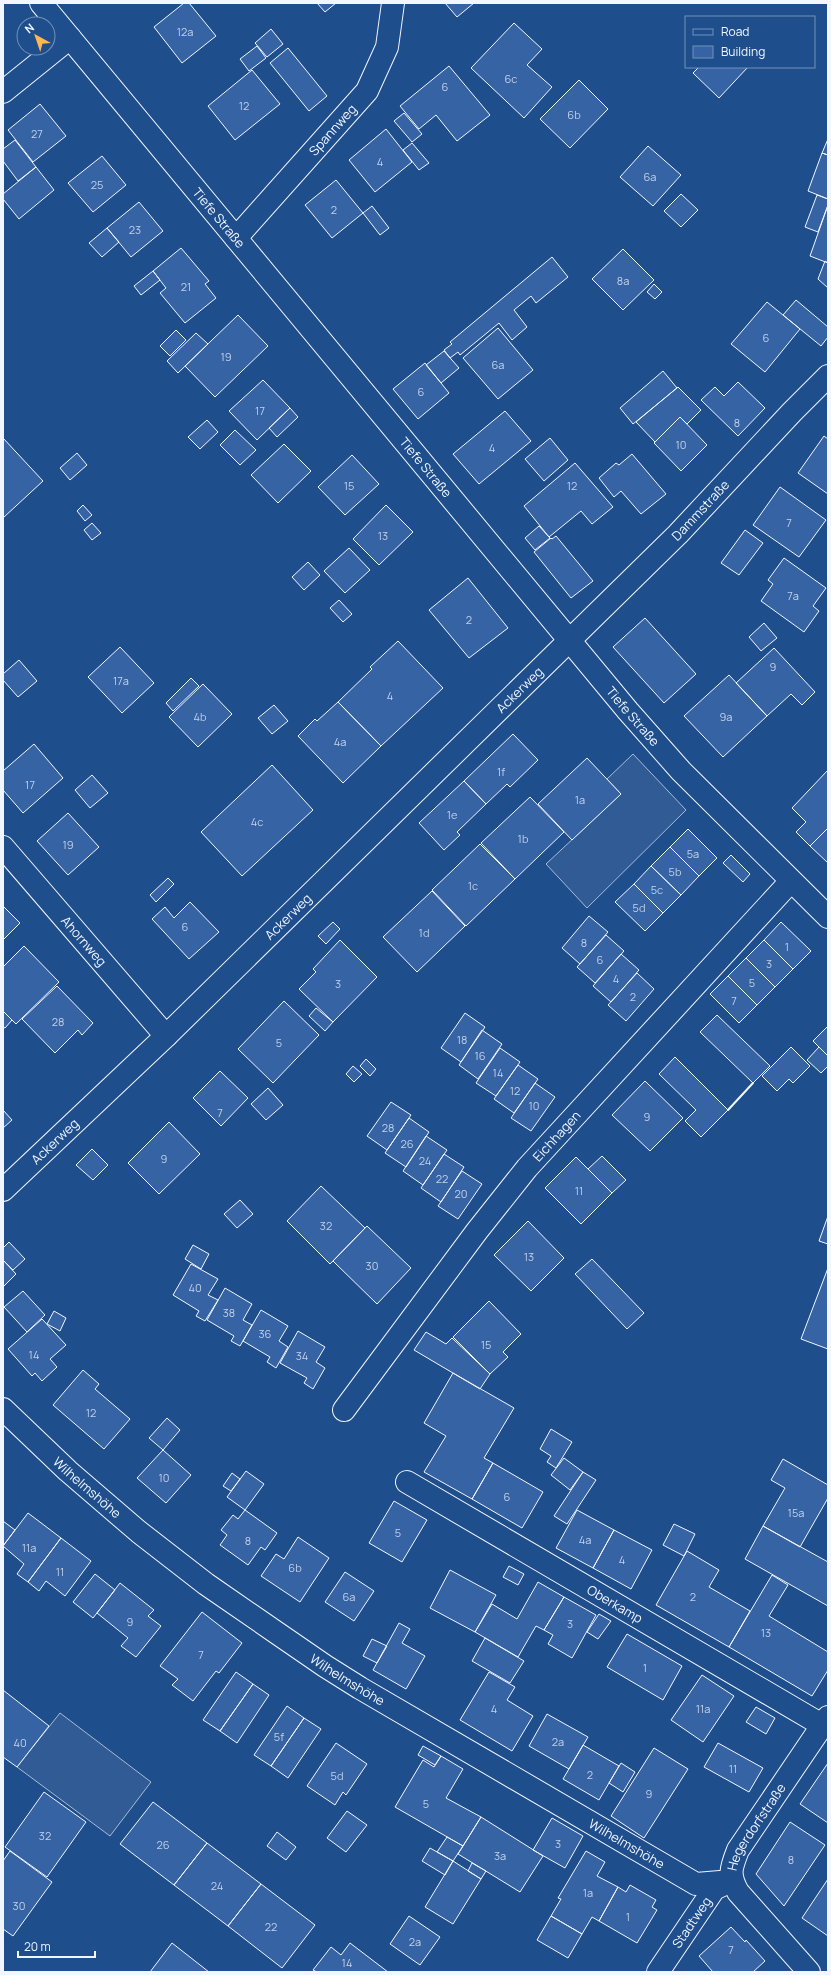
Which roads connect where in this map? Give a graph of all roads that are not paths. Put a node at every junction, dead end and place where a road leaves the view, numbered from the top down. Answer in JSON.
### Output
{"nodes":[{"id":1,"x":41,"y":3,"type":"edge"},
{"id":2,"x":394,"y":3,"type":"edge"},
{"id":3,"x":70,"y":38,"type":"junction"},
{"id":4,"x":3,"y":92,"type":"edge"},
{"id":5,"x":236,"y":238,"type":"junction"},
{"id":6,"x":828,"y":376,"type":"edge"},
{"id":7,"x":568,"y":640,"type":"junction"},
{"id":8,"x":3,"y":847,"type":"edge"},
{"id":9,"x":791,"y":881,"type":"junction"},
{"id":10,"x":828,"y":917,"type":"edge"},
{"id":11,"x":166,"y":1036,"type":"junction"},
{"id":12,"x":3,"y":1190,"type":"edge"},
{"id":13,"x":3,"y":1409,"type":"edge"},
{"id":14,"x":344,"y":1410,"type":"dead end"},
{"id":15,"x":407,"y":1482,"type":"dead end"},
{"id":16,"x":825,"y":1721,"type":"edge"},
{"id":17,"x":732,"y":1881,"type":"junction"},
{"id":18,"x":658,"y":1972,"type":"edge"},
{"id":19,"x":809,"y":1972,"type":"edge"}],
"edges":[{"from":1,"to":3,"type":"street","name":"Tiefe Straße"},
{"from":2,"to":5,"type":"street","name":"Spannweg"},
{"from":3,"to":4,"type":"street"},
{"from":3,"to":5,"type":"street","name":"Tiefe Straße"},
{"from":5,"to":7,"type":"street","name":"Tiefe Straße"},
{"from":6,"to":7,"type":"street","name":"Dammstraße"},
{"from":7,"to":9,"type":"street","name":"Tiefe Straße"},
{"from":7,"to":11,"type":"street","name":"Ackerweg"},
{"from":8,"to":11,"type":"street","name":"Ahornweg"},
{"from":9,"to":10,"type":"street","name":"Tiefe Straße"},
{"from":9,"to":14,"type":"street","name":"Eichhagen"},
{"from":11,"to":12,"type":"street","name":"Ackerweg"},
{"from":13,"to":17,"type":"street","name":"Wilhelmshöhe"},
{"from":15,"to":16,"type":"street","name":"Oberkamp"},
{"from":16,"to":17,"type":"street","name":"Hegerdorfstraße"},
{"from":17,"to":18,"type":"street","name":"Stadtweg"},
{"from":17,"to":19,"type":"street","name":"Hegerdorfstraße"}]}
